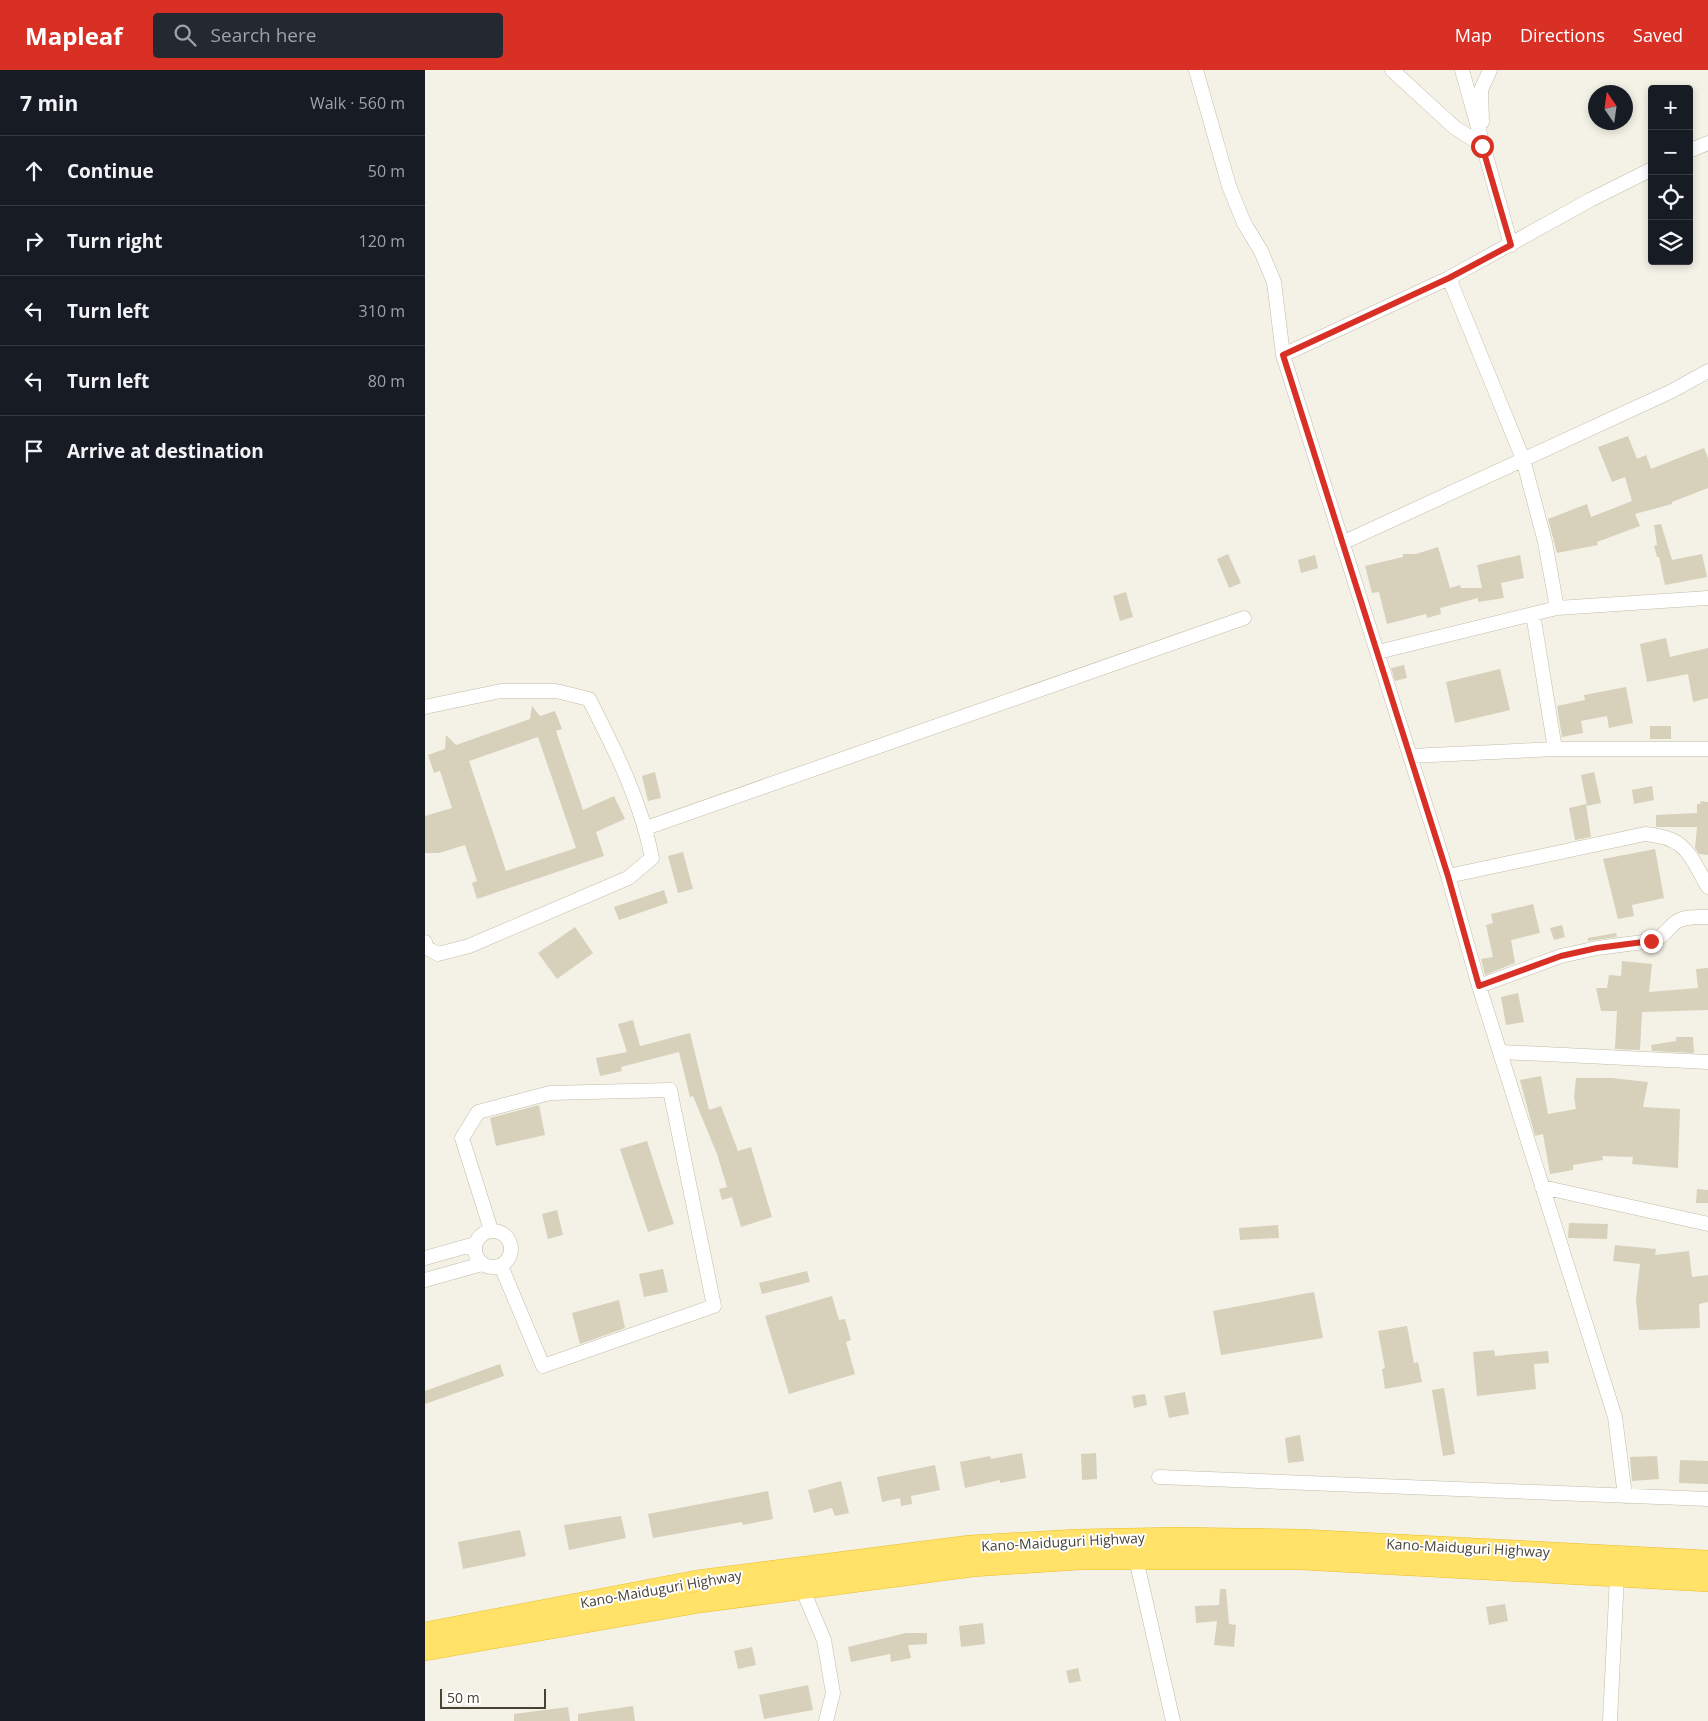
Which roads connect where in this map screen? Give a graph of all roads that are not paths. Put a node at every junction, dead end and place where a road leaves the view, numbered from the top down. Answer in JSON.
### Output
{"nodes":[{"id":1,"x":1196,"y":70,"type":"edge"},
{"id":2,"x":1392,"y":70,"type":"edge"},
{"id":3,"x":1462,"y":70,"type":"edge"},
{"id":4,"x":1490,"y":70,"type":"edge"},
{"id":5,"x":1708,"y":143,"type":"edge"},
{"id":6,"x":1482,"y":146,"type":"junction"},
{"id":7,"x":1693,"y":149,"type":"edge"},
{"id":8,"x":1648,"y":171,"type":"edge"},
{"id":9,"x":1511,"y":245,"type":"junction"},
{"id":10,"x":1449,"y":278,"type":"junction"},
{"id":11,"x":1283,"y":355,"type":"junction"},
{"id":12,"x":1708,"y":371,"type":"edge"},
{"id":13,"x":1523,"y":459,"type":"junction"},
{"id":14,"x":1342,"y":543,"type":"junction"},
{"id":15,"x":1708,"y":598,"type":"edge"},
{"id":16,"x":1557,"y":608,"type":"junction"},
{"id":17,"x":1533,"y":614,"type":"junction"},
{"id":18,"x":1244,"y":618,"type":"dead end"},
{"id":19,"x":1378,"y":652,"type":"junction"},
{"id":20,"x":425,"y":708,"type":"edge"},
{"id":21,"x":1708,"y":748,"type":"edge"},
{"id":22,"x":1555,"y":749,"type":"junction"},
{"id":23,"x":1410,"y":756,"type":"junction"},
{"id":24,"x":646,"y":828,"type":"junction"},
{"id":25,"x":1448,"y":876,"type":"junction"},
{"id":26,"x":1708,"y":887,"type":"edge"},
{"id":27,"x":1708,"y":917,"type":"edge"},
{"id":28,"x":425,"y":942,"type":"edge"},
{"id":29,"x":1479,"y":986,"type":"junction"},
{"id":30,"x":1501,"y":1052,"type":"junction"},
{"id":31,"x":1708,"y":1062,"type":"edge"},
{"id":32,"x":1542,"y":1187,"type":"junction"},
{"id":33,"x":1708,"y":1224,"type":"edge"},
{"id":34,"x":491,"y":1230,"type":"junction"},
{"id":35,"x":475,"y":1244,"type":"junction"},
{"id":36,"x":425,"y":1258,"type":"edge"},
{"id":37,"x":482,"y":1264,"type":"junction"},
{"id":38,"x":501,"y":1266,"type":"junction"},
{"id":39,"x":425,"y":1280,"type":"edge"},
{"id":40,"x":1159,"y":1477,"type":"dead end"},
{"id":41,"x":1625,"y":1496,"type":"junction"},
{"id":42,"x":1708,"y":1499,"type":"edge"},
{"id":43,"x":1136,"y":1559,"type":"junction"},
{"id":44,"x":1708,"y":1561,"type":"edge"},
{"id":45,"x":1543,"y":1562,"type":"junction"},
{"id":46,"x":1617,"y":1576,"type":"junction"},
{"id":47,"x":1708,"y":1581,"type":"edge"},
{"id":48,"x":801,"y":1588,"type":"junction"},
{"id":49,"x":425,"y":1633,"type":"edge"},
{"id":50,"x":425,"y":1650,"type":"edge"},
{"id":51,"x":826,"y":1721,"type":"edge"},
{"id":52,"x":1173,"y":1721,"type":"edge"},
{"id":53,"x":1610,"y":1721,"type":"edge"}],
"edges":[{"from":1,"to":11,"type":"street"},
{"from":2,"to":6,"type":"street"},
{"from":3,"to":6,"type":"street"},
{"from":4,"to":6,"type":"street"},
{"from":5,"to":7,"type":"street"},
{"from":6,"to":9,"type":"street"},
{"from":8,"to":9,"type":"street"},
{"from":9,"to":10,"type":"street"},
{"from":10,"to":11,"type":"street"},
{"from":10,"to":13,"type":"street"},
{"from":11,"to":14,"type":"street"},
{"from":12,"to":13,"type":"street"},
{"from":13,"to":14,"type":"street"},
{"from":13,"to":16,"type":"street"},
{"from":14,"to":19,"type":"street"},
{"from":15,"to":16,"type":"street"},
{"from":16,"to":17,"type":"street"},
{"from":17,"to":19,"type":"street"},
{"from":17,"to":22,"type":"street"},
{"from":18,"to":24,"type":"street"},
{"from":19,"to":23,"type":"street"},
{"from":20,"to":24,"type":"street"},
{"from":21,"to":22,"type":"street"},
{"from":22,"to":23,"type":"street"},
{"from":23,"to":25,"type":"street"},
{"from":24,"to":28,"type":"street"},
{"from":25,"to":26,"type":"street"},
{"from":25,"to":29,"type":"street"},
{"from":27,"to":29,"type":"street"},
{"from":29,"to":30,"type":"street"},
{"from":30,"to":31,"type":"street"},
{"from":30,"to":32,"type":"street"},
{"from":32,"to":33,"type":"street"},
{"from":32,"to":41,"type":"street"},
{"from":34,"to":35,"type":"street"},
{"from":34,"to":38,"type":"street"},
{"from":34,"to":38,"type":"street"},
{"from":35,"to":36,"type":"street"},
{"from":35,"to":37,"type":"street"},
{"from":37,"to":38,"type":"street"},
{"from":37,"to":39,"type":"street"},
{"from":40,"to":41,"type":"street"},
{"from":41,"to":42,"type":"street"},
{"from":43,"to":45,"type":"highway","name":"Kano-Maiduguri Highway"},
{"from":43,"to":48,"type":"highway","name":"Kano-Maiduguri Highway"},
{"from":43,"to":52,"type":"street"},
{"from":44,"to":45,"type":"highway","name":"Kano-Maiduguri Highway"},
{"from":45,"to":46,"type":"highway","name":"Kano-Maiduguri Highway"},
{"from":45,"to":49,"type":"highway","name":"Kano-Maiduguri Highway"},
{"from":46,"to":47,"type":"highway","name":"Kano-Maiduguri Highway"},
{"from":46,"to":53,"type":"street"},
{"from":48,"to":50,"type":"highway","name":"Kano-Maiduguri Highway"},
{"from":48,"to":51,"type":"street"}]}
